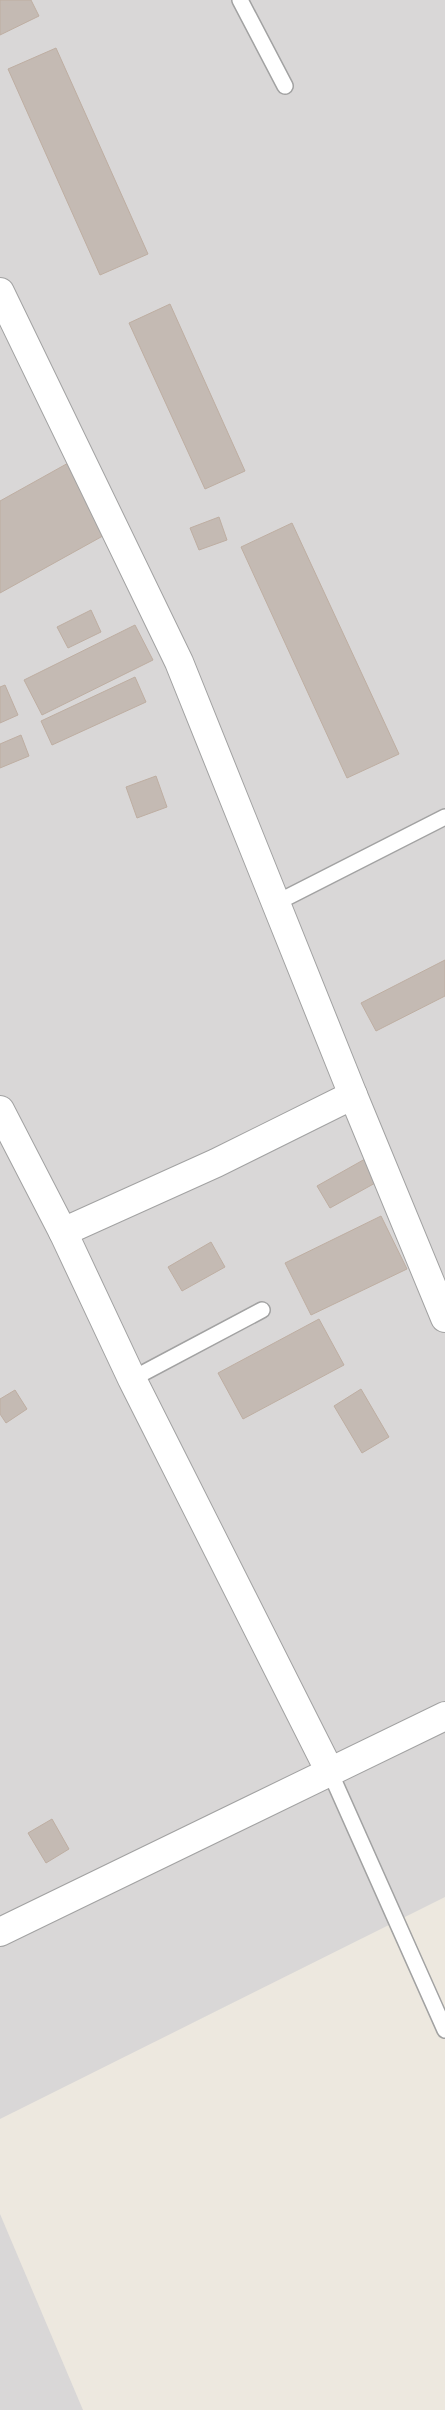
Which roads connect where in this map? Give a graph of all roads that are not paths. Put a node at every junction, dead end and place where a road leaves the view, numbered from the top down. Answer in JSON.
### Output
{"nodes":[{"id":1,"x":240,"y":0,"type":"edge"},
{"id":2,"x":285,"y":86,"type":"dead end"},
{"id":3,"x":0,"y":292,"type":"edge"},
{"id":4,"x":445,"y":817,"type":"edge"},
{"id":5,"x":276,"y":904,"type":"junction"},
{"id":6,"x":353,"y":1095,"type":"junction"},
{"id":7,"x":0,"y":1110,"type":"edge"},
{"id":8,"x":63,"y":1232,"type":"junction"},
{"id":9,"x":262,"y":1310,"type":"dead end"},
{"id":10,"x":445,"y":1318,"type":"edge"},
{"id":11,"x":132,"y":1379,"type":"junction"},
{"id":12,"x":445,"y":1716,"type":"edge"},
{"id":13,"x":330,"y":1772,"type":"junction"},
{"id":14,"x":0,"y":1932,"type":"edge"},
{"id":15,"x":445,"y":2030,"type":"edge"}],
"edges":[{"from":1,"to":2,"type":"lane"},
{"from":3,"to":5,"type":"street"},
{"from":4,"to":5,"type":"lane"},
{"from":5,"to":6,"type":"street"},
{"from":6,"to":8,"type":"street"},
{"from":6,"to":10,"type":"street"},
{"from":7,"to":8,"type":"street"},
{"from":8,"to":11,"type":"street"},
{"from":9,"to":11,"type":"lane"},
{"from":11,"to":13,"type":"street"},
{"from":12,"to":13,"type":"street"},
{"from":13,"to":14,"type":"street"},
{"from":13,"to":15,"type":"lane"}]}
